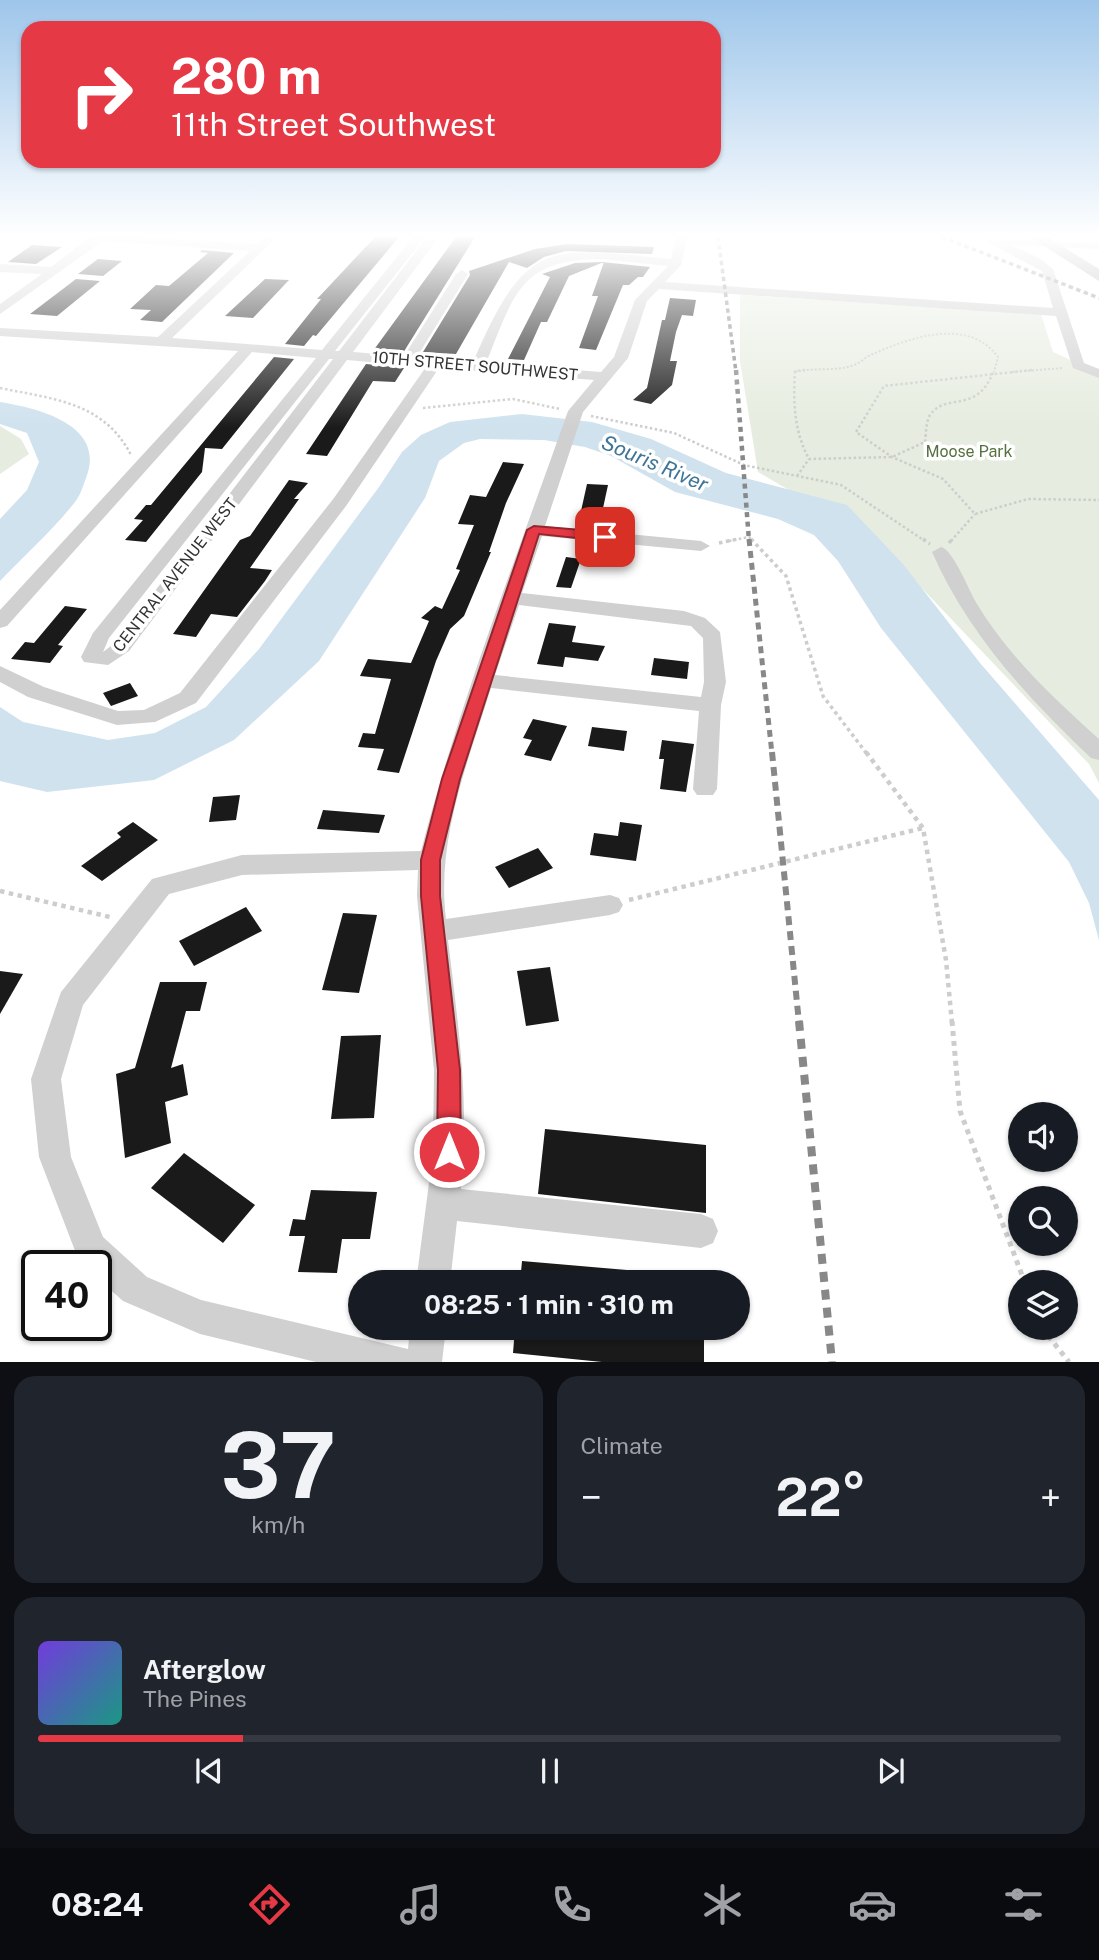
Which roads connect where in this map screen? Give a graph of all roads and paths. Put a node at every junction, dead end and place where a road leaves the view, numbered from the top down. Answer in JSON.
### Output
{"nodes":[{"id":1,"x":204,"y":301,"type":"edge"},
{"id":2,"x":374,"y":301,"type":"edge"},
{"id":3,"x":380,"y":301,"type":"edge"},
{"id":4,"x":445,"y":301,"type":"edge"},
{"id":5,"x":510,"y":301,"type":"edge"},
{"id":6,"x":641,"y":301,"type":"edge"},
{"id":7,"x":886,"y":301,"type":"edge"},
{"id":8,"x":1049,"y":301,"type":"edge"},
{"id":9,"x":1058,"y":312,"type":"junction"},
{"id":10,"x":0,"y":332,"type":"edge"},
{"id":11,"x":161,"y":341,"type":"junction"},
{"id":12,"x":249,"y":348,"type":"junction"},
{"id":13,"x":335,"y":355,"type":"junction"},
{"id":14,"x":408,"y":360,"type":"junction"},
{"id":15,"x":435,"y":363,"type":"junction"},
{"id":16,"x":478,"y":366,"type":"junction"},
{"id":17,"x":1082,"y":367,"type":"junction"},
{"id":18,"x":995,"y":372,"type":"junction"},
{"id":19,"x":1099,"y":374,"type":"edge"},
{"id":20,"x":606,"y":377,"type":"junction"},
{"id":21,"x":0,"y":388,"type":"edge"},
{"id":22,"x":403,"y":411,"type":"junction"},
{"id":23,"x":576,"y":411,"type":"junction"},
{"id":24,"x":131,"y":456,"type":"dead end"},
{"id":25,"x":892,"y":457,"type":"junction"},
{"id":26,"x":809,"y":460,"type":"junction"},
{"id":27,"x":797,"y":476,"type":"junction"},
{"id":28,"x":1099,"y":500,"type":"edge"},
{"id":29,"x":975,"y":514,"type":"junction"},
{"id":30,"x":534,"y":530,"type":"junction"},
{"id":31,"x":701,"y":546,"type":"joint"},
{"id":32,"x":941,"y":552,"type":"junction"},
{"id":33,"x":510,"y":598,"type":"junction"},
{"id":34,"x":0,"y":622,"type":"edge"},
{"id":35,"x":0,"y":673,"type":"edge"},
{"id":36,"x":482,"y":680,"type":"junction"},
{"id":37,"x":710,"y":705,"type":"junction"},
{"id":38,"x":1099,"y":752,"type":"edge"},
{"id":39,"x":705,"y":789,"type":"dead end"},
{"id":40,"x":923,"y":828,"type":"junction"},
{"id":41,"x":431,"y":860,"type":"junction"},
{"id":42,"x":0,"y":891,"type":"edge"},
{"id":43,"x":610,"y":905,"type":"joint"},
{"id":44,"x":133,"y":922,"type":"junction"},
{"id":45,"x":434,"y":931,"type":"junction"},
{"id":46,"x":443,"y":1203,"type":"junction"},
{"id":47,"x":701,"y":1231,"type":"dead end"},
{"id":48,"x":435,"y":1270,"type":"edge"},
{"id":49,"x":1020,"y":1270,"type":"edge"},
{"id":50,"x":427,"y":1340,"type":"edge"},
{"id":51,"x":1052,"y":1340,"type":"edge"},
{"id":52,"x":395,"y":1362,"type":"edge"},
{"id":53,"x":424,"y":1362,"type":"edge"},
{"id":54,"x":1069,"y":1362,"type":"edge"}],
"edges":[{"from":1,"to":11,"type":"street"},
{"from":2,"to":13,"type":"street"},
{"from":3,"to":13,"type":"street","name":"CENTRAL AVENUE WEST"},
{"from":4,"to":14,"type":"street"},
{"from":5,"to":16,"type":"street"},
{"from":6,"to":20,"type":"street"},
{"from":7,"to":9,"type":"street"},
{"from":8,"to":9,"type":"street"},
{"from":9,"to":17,"type":"street"},
{"from":10,"to":11,"type":"street","name":"10TH STREET SOUTHWEST"},
{"from":11,"to":12,"type":"street","name":"10TH STREET SOUTHWEST"},
{"from":12,"to":13,"type":"street","name":"10TH STREET SOUTHWEST"},
{"from":12,"to":34,"type":"street"},
{"from":13,"to":13,"type":"street","name":"CENTRAL AVENUE WEST"},
{"from":13,"to":14,"type":"street","name":"10TH STREET SOUTHWEST"},
{"from":14,"to":15,"type":"street","name":"10TH STREET SOUTHWEST"},
{"from":15,"to":16,"type":"street","name":"10TH STREET SOUTHWEST"},
{"from":15,"to":22,"type":"street"},
{"from":16,"to":20,"type":"street","name":"10TH STREET SOUTHWEST"},
{"from":17,"to":18,"type":"path"},
{"from":17,"to":19,"type":"street"},
{"from":18,"to":25,"type":"path"},
{"from":18,"to":25,"type":"path"},
{"from":18,"to":26,"type":"path"},
{"from":20,"to":23,"type":"street"},
{"from":21,"to":24,"type":"path"},
{"from":22,"to":23,"type":"path"},
{"from":22,"to":35,"type":"street"},
{"from":23,"to":27,"type":"path"},
{"from":23,"to":30,"type":"street"},
{"from":25,"to":26,"type":"path"},
{"from":25,"to":29,"type":"path"},
{"from":26,"to":27,"type":"path"},
{"from":27,"to":32,"type":"path"},
{"from":28,"to":29,"type":"path"},
{"from":29,"to":32,"type":"path"},
{"from":30,"to":31,"type":"street"},
{"from":30,"to":33,"type":"street"},
{"from":31,"to":40,"type":"path"},
{"from":32,"to":38,"type":"street"},
{"from":33,"to":36,"type":"street"},
{"from":33,"to":37,"type":"street"},
{"from":36,"to":37,"type":"street"},
{"from":36,"to":41,"type":"street"},
{"from":37,"to":39,"type":"street"},
{"from":40,"to":43,"type":"path"},
{"from":40,"to":49,"type":"path"},
{"from":41,"to":44,"type":"street"},
{"from":41,"to":45,"type":"street"},
{"from":42,"to":44,"type":"path"},
{"from":43,"to":45,"type":"street"},
{"from":44,"to":52,"type":"street"},
{"from":45,"to":46,"type":"street"},
{"from":46,"to":47,"type":"street"},
{"from":46,"to":48,"type":"street"},
{"from":50,"to":53,"type":"street"},
{"from":51,"to":54,"type":"path"}]}
